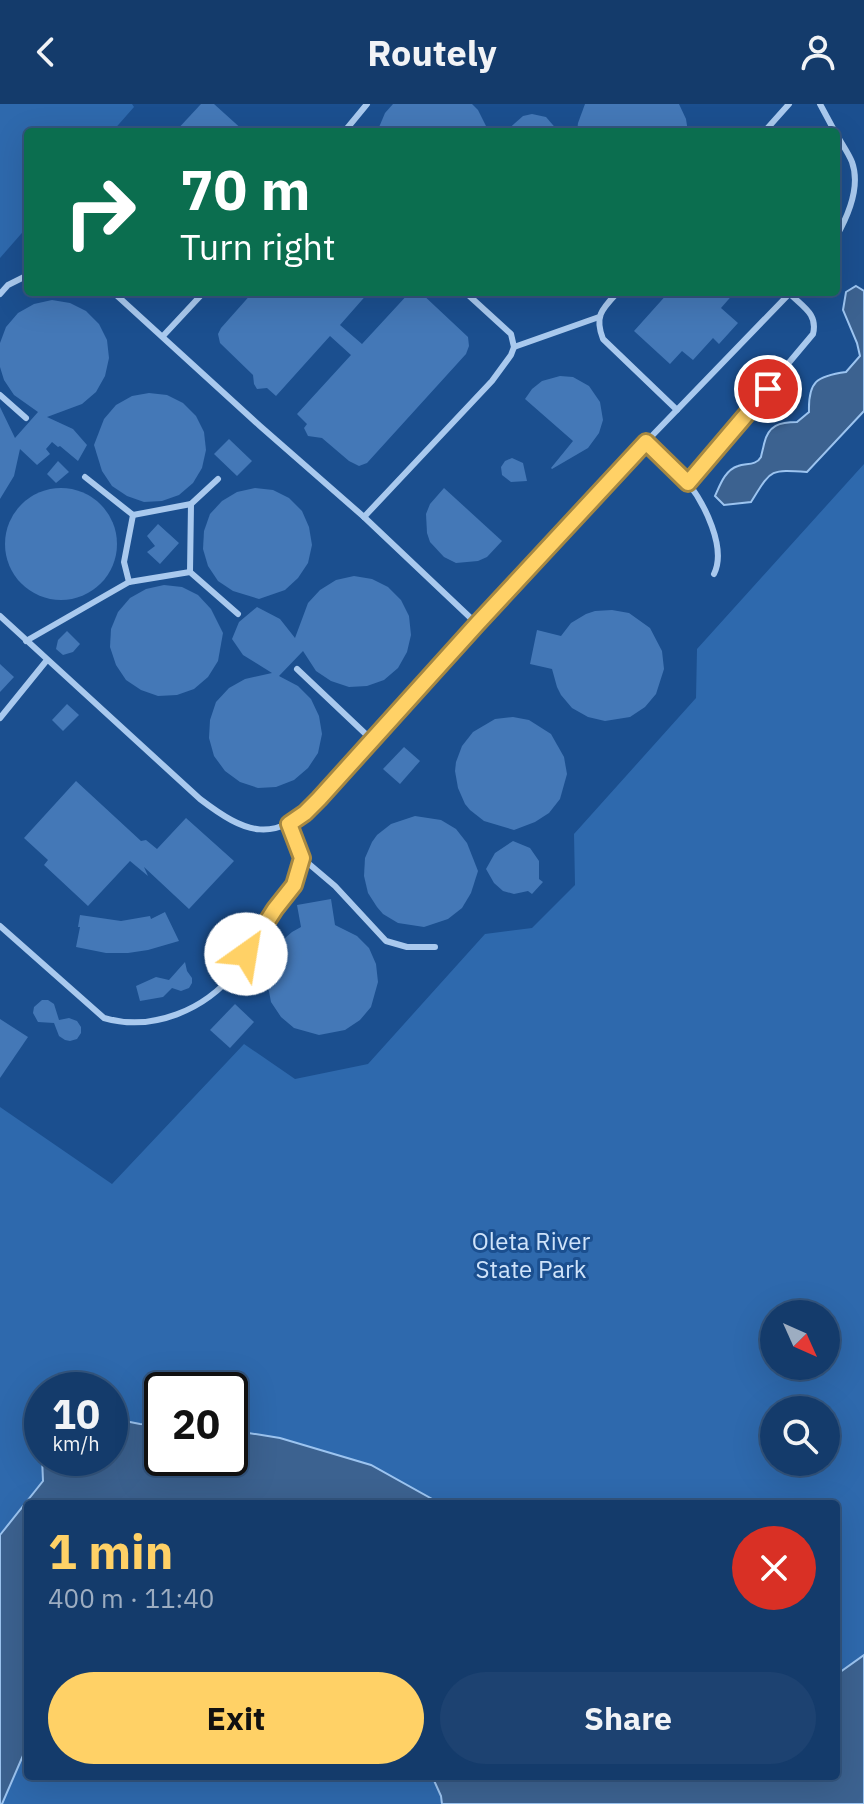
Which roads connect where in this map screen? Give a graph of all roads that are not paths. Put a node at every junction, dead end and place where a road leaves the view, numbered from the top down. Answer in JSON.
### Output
{"nodes":[{"id":1,"x":367,"y":104,"type":"edge"},
{"id":2,"x":789,"y":104,"type":"edge"},
{"id":3,"x":820,"y":104,"type":"edge"},
{"id":4,"x":347,"y":128,"type":"edge"},
{"id":5,"x":768,"y":128,"type":"edge"},
{"id":6,"x":833,"y":128,"type":"edge"},
{"id":7,"x":840,"y":140,"type":"edge"},
{"id":8,"x":840,"y":229,"type":"edge"},
{"id":9,"x":24,"y":277,"type":"edge"},
{"id":10,"x":0,"y":294,"type":"edge"},
{"id":11,"x":118,"y":296,"type":"edge"},
{"id":12,"x":200,"y":296,"type":"edge"},
{"id":13,"x":469,"y":296,"type":"edge"},
{"id":14,"x":614,"y":296,"type":"edge"},
{"id":15,"x":787,"y":296,"type":"edge"},
{"id":16,"x":793,"y":296,"type":"edge"},
{"id":17,"x":599,"y":317,"type":"junction"},
{"id":18,"x":163,"y":336,"type":"junction"},
{"id":19,"x":514,"y":347,"type":"junction"},
{"id":20,"x":0,"y":395,"type":"edge"},
{"id":21,"x":677,"y":410,"type":"junction"},
{"id":22,"x":26,"y":418,"type":"dead end"},
{"id":23,"x":646,"y":442,"type":"junction"},
{"id":24,"x":85,"y":477,"type":"dead end"},
{"id":25,"x":218,"y":479,"type":"dead end"},
{"id":26,"x":688,"y":483,"type":"junction"},
{"id":27,"x":191,"y":504,"type":"junction"},
{"id":28,"x":133,"y":515,"type":"junction"},
{"id":29,"x":364,"y":517,"type":"junction"},
{"id":30,"x":190,"y":572,"type":"junction"},
{"id":31,"x":714,"y":574,"type":"dead end"},
{"id":32,"x":129,"y":582,"type":"junction"},
{"id":33,"x":238,"y":614,"type":"dead end"},
{"id":34,"x":0,"y":616,"type":"edge"},
{"id":35,"x":477,"y":624,"type":"junction"},
{"id":36,"x":26,"y":641,"type":"junction"},
{"id":37,"x":47,"y":660,"type":"junction"},
{"id":38,"x":297,"y":669,"type":"dead end"},
{"id":39,"x":0,"y":718,"type":"edge"},
{"id":40,"x":372,"y":740,"type":"junction"},
{"id":41,"x":289,"y":824,"type":"junction"},
{"id":42,"x":302,"y":858,"type":"junction"},
{"id":43,"x":0,"y":926,"type":"edge"},
{"id":44,"x":435,"y":947,"type":"dead end"}],
"edges":[{"from":1,"to":4,"type":"lane"},
{"from":2,"to":5,"type":"lane"},
{"from":3,"to":6,"type":"lane"},
{"from":7,"to":8,"type":"lane"},
{"from":9,"to":10,"type":"lane"},
{"from":11,"to":18,"type":"lane"},
{"from":12,"to":18,"type":"lane"},
{"from":13,"to":19,"type":"lane"},
{"from":14,"to":17,"type":"lane"},
{"from":15,"to":21,"type":"lane"},
{"from":16,"to":26,"type":"lane"},
{"from":17,"to":19,"type":"lane"},
{"from":17,"to":21,"type":"lane"},
{"from":18,"to":29,"type":"lane"},
{"from":19,"to":29,"type":"lane"},
{"from":20,"to":22,"type":"lane"},
{"from":21,"to":23,"type":"lane"},
{"from":23,"to":26,"type":"lane"},
{"from":23,"to":35,"type":"lane"},
{"from":24,"to":28,"type":"lane"},
{"from":25,"to":27,"type":"lane"},
{"from":26,"to":31,"type":"lane"},
{"from":27,"to":28,"type":"lane"},
{"from":27,"to":30,"type":"lane"},
{"from":28,"to":32,"type":"lane"},
{"from":29,"to":35,"type":"lane"},
{"from":30,"to":32,"type":"lane"},
{"from":30,"to":33,"type":"lane"},
{"from":32,"to":36,"type":"lane"},
{"from":34,"to":36,"type":"lane"},
{"from":35,"to":40,"type":"lane"},
{"from":36,"to":37,"type":"lane"},
{"from":37,"to":39,"type":"lane"},
{"from":37,"to":41,"type":"lane"},
{"from":38,"to":40,"type":"lane"},
{"from":40,"to":41,"type":"lane"},
{"from":41,"to":42,"type":"lane"},
{"from":42,"to":43,"type":"lane"},
{"from":42,"to":44,"type":"lane"}]}
